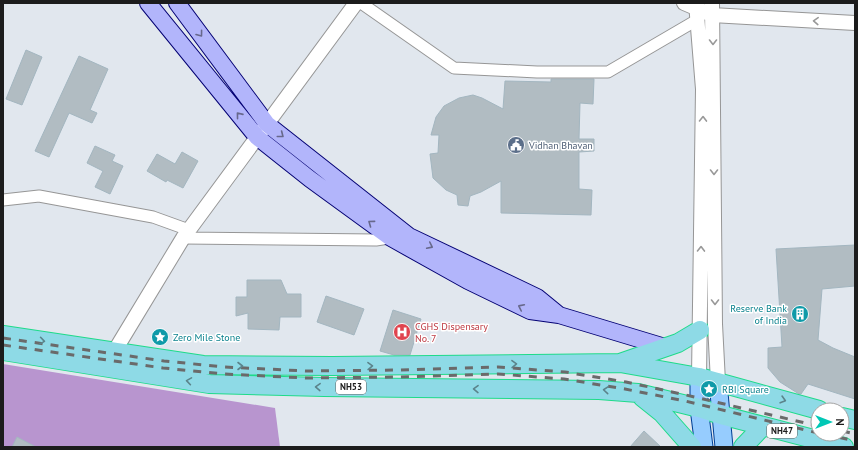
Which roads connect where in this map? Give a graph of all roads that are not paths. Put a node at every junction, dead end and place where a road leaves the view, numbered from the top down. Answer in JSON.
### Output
{"nodes":[{"id":1,"x":148,"y":3,"type":"edge"},
{"id":2,"x":177,"y":3,"type":"edge"},
{"id":3,"x":356,"y":3,"type":"edge"},
{"id":4,"x":361,"y":3,"type":"edge"},
{"id":5,"x":693,"y":8,"type":"edge"},
{"id":6,"x":712,"y":9,"type":"edge"},
{"id":7,"x":855,"y":23,"type":"edge"},
{"id":8,"x":267,"y":124,"type":"junction"},
{"id":9,"x":257,"y":137,"type":"junction"},
{"id":10,"x":3,"y":200,"type":"edge"},
{"id":11,"x":186,"y":234,"type":"junction"},
{"id":12,"x":409,"y":236,"type":"junction"},
{"id":13,"x":391,"y":238,"type":"junction"},
{"id":14,"x":559,"y":315,"type":"junction"},
{"id":15,"x":700,"y":330,"type":"junction"},
{"id":16,"x":3,"y":335,"type":"edge"},
{"id":17,"x":665,"y":347,"type":"junction"},
{"id":18,"x":3,"y":351,"type":"edge"},
{"id":19,"x":114,"y":352,"type":"junction"},
{"id":20,"x":620,"y":363,"type":"junction"},
{"id":21,"x":699,"y":377,"type":"junction"},
{"id":22,"x":718,"y":382,"type":"junction"},
{"id":23,"x":638,"y":393,"type":"junction"},
{"id":24,"x":699,"y":408,"type":"junction"},
{"id":25,"x":810,"y":408,"type":"edge"},
{"id":26,"x":721,"y":415,"type":"junction"},
{"id":27,"x":763,"y":426,"type":"junction"},
{"id":28,"x":692,"y":447,"type":"edge"},
{"id":29,"x":704,"y":447,"type":"edge"},
{"id":30,"x":724,"y":447,"type":"edge"},
{"id":31,"x":743,"y":447,"type":"edge"},
{"id":32,"x":844,"y":447,"type":"edge"}],
"edges":[{"from":9,"to":1,"type":"main road","one_way":true},
{"from":2,"to":8,"type":"main road","one_way":true},
{"from":3,"to":8,"type":"street"},
{"from":4,"to":5,"type":"street"},
{"from":5,"to":6,"type":"street"},
{"from":15,"to":5,"type":"street","one_way":true},
{"from":7,"to":6,"type":"street","one_way":true},
{"from":6,"to":22,"type":"street","one_way":true},
{"from":8,"to":9,"type":"street"},
{"from":8,"to":12,"type":"main road","one_way":true},
{"from":9,"to":11,"type":"street"},
{"from":13,"to":9,"type":"main road","one_way":true},
{"from":10,"to":11,"type":"street"},
{"from":11,"to":13,"type":"street"},
{"from":11,"to":19,"type":"street"},
{"from":12,"to":13,"type":"street"},
{"from":12,"to":14,"type":"main road","one_way":true},
{"from":14,"to":13,"type":"main road","one_way":true},
{"from":14,"to":17,"type":"main road"},
{"from":15,"to":17,"type":"highway"},
{"from":15,"to":21,"type":"street"},
{"from":16,"to":19,"type":"highway","number":"NH53","one_way":true},
{"from":17,"to":20,"type":"highway"},
{"from":23,"to":18,"type":"highway","number":"NH53","one_way":true},
{"from":19,"to":20,"type":"highway","number":"NH53","one_way":true},
{"from":20,"to":21,"type":"highway","number":"NH53"},
{"from":21,"to":22,"type":"highway"},
{"from":21,"to":24,"type":"main road"},
{"from":22,"to":25,"type":"highway","one_way":true},
{"from":22,"to":26,"type":"main road"},
{"from":23,"to":24,"type":"highway","number":"NH53"},
{"from":23,"to":28,"type":"highway"},
{"from":24,"to":26,"type":"highway","number":"NH47"},
{"from":24,"to":29,"type":"main road"},
{"from":26,"to":27,"type":"highway","number":"NH47"},
{"from":26,"to":30,"type":"main road"},
{"from":27,"to":31,"type":"highway"},
{"from":27,"to":32,"type":"highway","number":"NH47"}]}
